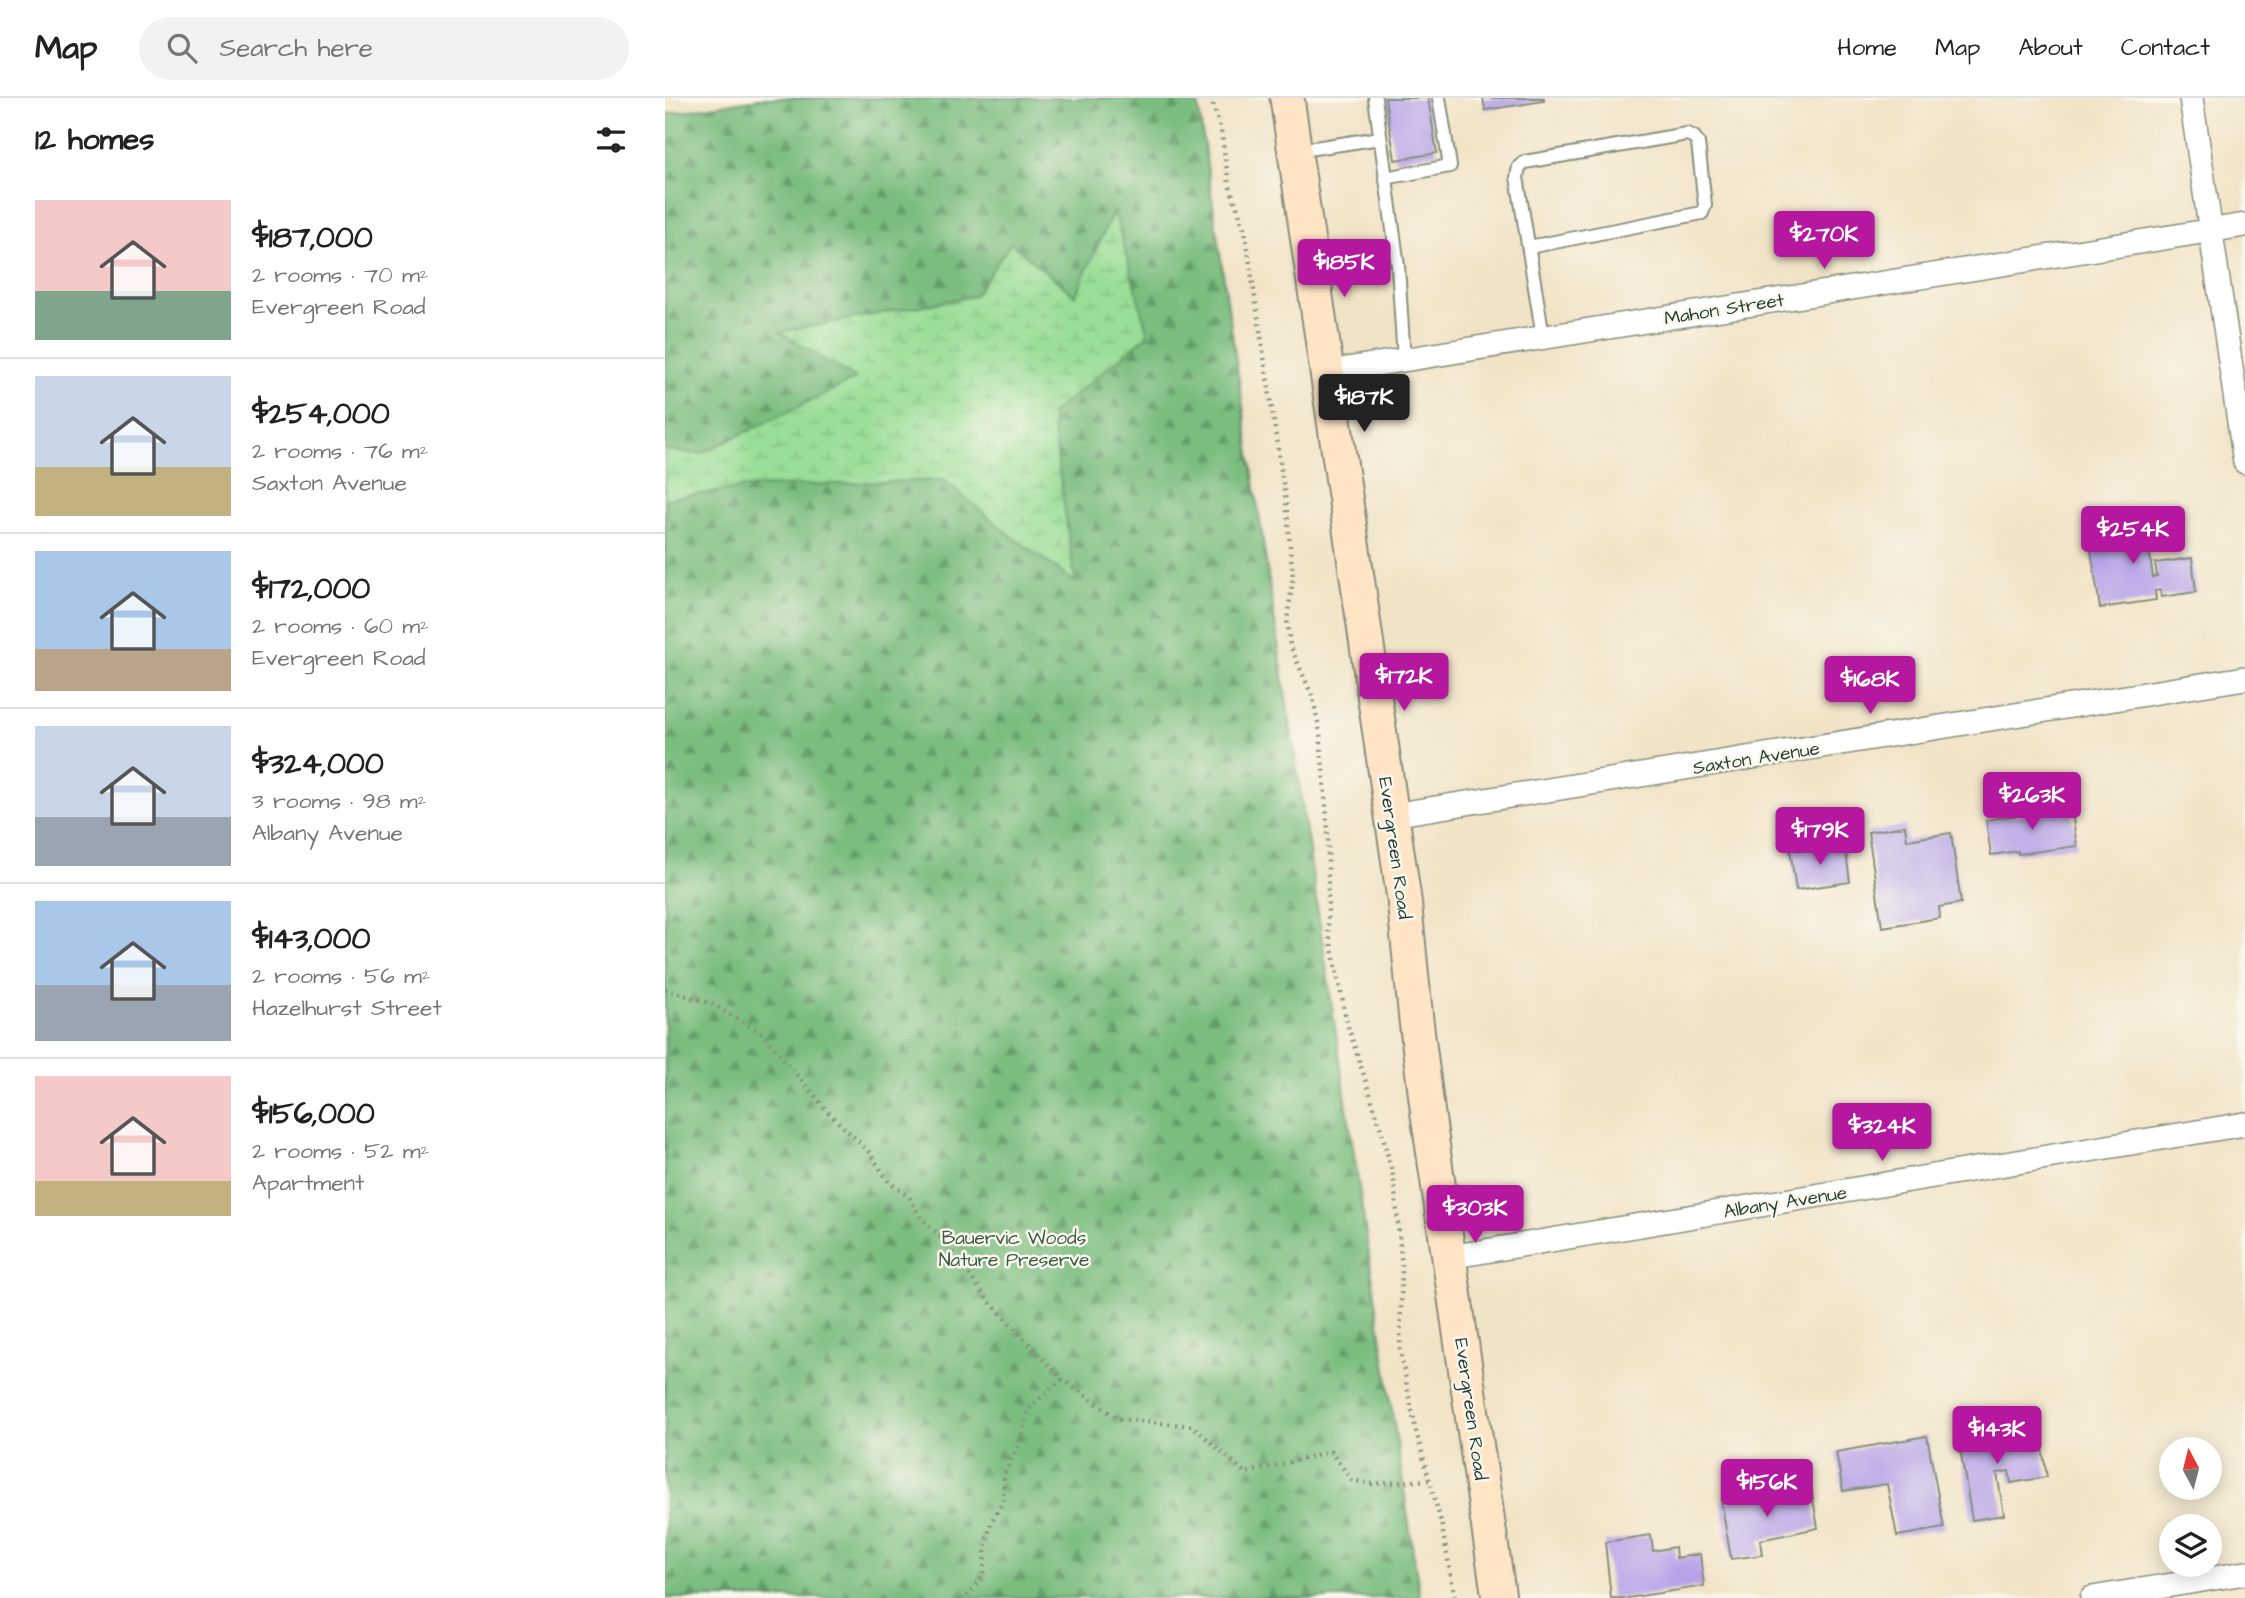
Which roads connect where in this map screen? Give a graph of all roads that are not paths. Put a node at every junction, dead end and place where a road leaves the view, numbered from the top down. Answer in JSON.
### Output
{"nodes":[{"id":1,"x":1287,"y":98,"type":"edge"},
{"id":2,"x":1375,"y":98,"type":"edge"},
{"id":3,"x":1439,"y":98,"type":"edge"},
{"id":4,"x":2191,"y":98,"type":"edge"},
{"id":5,"x":1380,"y":138,"type":"junction"},
{"id":6,"x":1294,"y":151,"type":"junction"},
{"id":7,"x":1385,"y":178,"type":"junction"},
{"id":8,"x":2245,"y":225,"type":"edge"},
{"id":9,"x":2210,"y":231,"type":"junction"},
{"id":10,"x":1529,"y":247,"type":"junction"},
{"id":11,"x":1543,"y":337,"type":"junction"},
{"id":12,"x":1404,"y":360,"type":"junction"},
{"id":13,"x":1328,"y":372,"type":"junction"},
{"id":14,"x":2245,"y":462,"type":"edge"},
{"id":15,"x":2245,"y":678,"type":"edge"},
{"id":16,"x":1392,"y":815,"type":"junction"},
{"id":17,"x":2245,"y":1124,"type":"edge"},
{"id":18,"x":1449,"y":1257,"type":"junction"},
{"id":19,"x":2245,"y":1573,"type":"edge"},
{"id":20,"x":1499,"y":1598,"type":"edge"},
{"id":21,"x":2092,"y":1598,"type":"edge"}],
"edges":[{"from":1,"to":6,"type":"main road","name":"Evergreen Road"},
{"from":2,"to":5,"type":"lane"},
{"from":3,"to":7,"type":"lane"},
{"from":4,"to":9,"type":"street"},
{"from":5,"to":6,"type":"lane"},
{"from":5,"to":7,"type":"lane"},
{"from":6,"to":13,"type":"main road","name":"Evergreen Road"},
{"from":7,"to":12,"type":"lane"},
{"from":8,"to":9,"type":"street","name":"Mahon Street"},
{"from":9,"to":11,"type":"street","name":"Mahon Street"},
{"from":9,"to":14,"type":"street"},
{"from":10,"to":10,"type":"lane"},
{"from":10,"to":11,"type":"lane"},
{"from":11,"to":12,"type":"street","name":"Mahon Street"},
{"from":12,"to":13,"type":"street","name":"Mahon Street"},
{"from":13,"to":16,"type":"main road","name":"Evergreen Road"},
{"from":15,"to":16,"type":"street","name":"Saxton Avenue"},
{"from":16,"to":18,"type":"main road","name":"Evergreen Road"},
{"from":17,"to":18,"type":"street","name":"Albany Avenue"},
{"from":18,"to":20,"type":"main road","name":"Evergreen Road"},
{"from":19,"to":21,"type":"street"}]}
